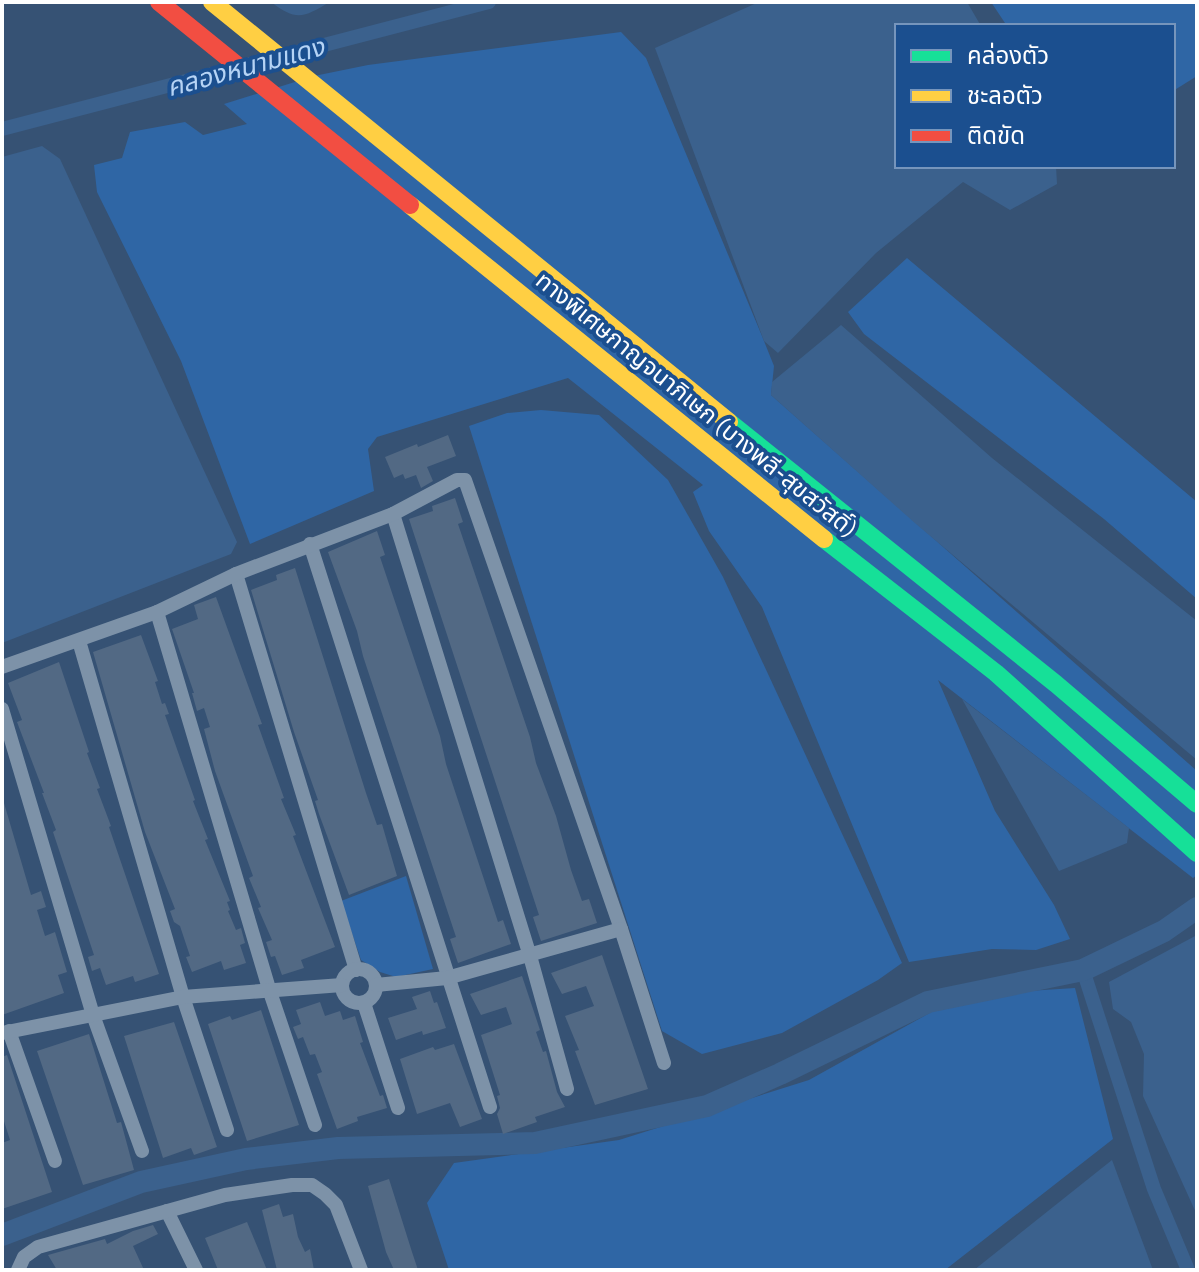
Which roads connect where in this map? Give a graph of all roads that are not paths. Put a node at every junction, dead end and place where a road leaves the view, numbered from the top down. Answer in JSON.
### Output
{"nodes":[{"id":1,"x":159,"y":2,"type":"edge"},
{"id":2,"x":212,"y":2,"type":"edge"},
{"id":3,"x":393,"y":514,"type":"junction"},
{"id":4,"x":310,"y":544,"type":"junction"},
{"id":5,"x":236,"y":574,"type":"junction"},
{"id":6,"x":157,"y":612,"type":"junction"},
{"id":7,"x":79,"y":641,"type":"junction"},
{"id":8,"x":2,"y":667,"type":"edge"},
{"id":9,"x":2,"y":709,"type":"edge"},
{"id":10,"x":1197,"y":804,"type":"edge"},
{"id":11,"x":1197,"y":853,"type":"edge"},
{"id":12,"x":621,"y":929,"type":"junction"},
{"id":13,"x":530,"y":956,"type":"junction"},
{"id":14,"x":356,"y":970,"type":"junction"},
{"id":15,"x":447,"y":978,"type":"junction"},
{"id":16,"x":342,"y":985,"type":"junction"},
{"id":17,"x":376,"y":985,"type":"junction"},
{"id":18,"x":270,"y":992,"type":"junction"},
{"id":19,"x":183,"y":997,"type":"junction"},
{"id":20,"x":364,"y":1003,"type":"junction"},
{"id":21,"x":93,"y":1015,"type":"junction"},
{"id":22,"x":5,"y":1032,"type":"edge"},
{"id":23,"x":664,"y":1063,"type":"dead end"},
{"id":24,"x":567,"y":1089,"type":"dead end"},
{"id":25,"x":490,"y":1107,"type":"dead end"},
{"id":26,"x":398,"y":1108,"type":"dead end"},
{"id":27,"x":315,"y":1125,"type":"dead end"},
{"id":28,"x":227,"y":1130,"type":"dead end"},
{"id":29,"x":142,"y":1151,"type":"dead end"},
{"id":30,"x":55,"y":1161,"type":"dead end"},
{"id":31,"x":167,"y":1211,"type":"junction"},
{"id":32,"x":18,"y":1270,"type":"edge"},
{"id":33,"x":196,"y":1270,"type":"edge"},
{"id":34,"x":361,"y":1270,"type":"edge"}],
"edges":[{"from":1,"to":11,"type":"highway","name":"ทางพิเศษกาญจนาภิเษก (บางพลี-สุขสวัสดิ์)"},
{"from":2,"to":10,"type":"highway","name":"ทางพิเศษกาญจนาภิเษก (บางพลี-สุขสวัสดิ์)"},
{"from":3,"to":4,"type":"street"},
{"from":3,"to":12,"type":"street"},
{"from":3,"to":13,"type":"street"},
{"from":4,"to":5,"type":"street"},
{"from":4,"to":15,"type":"street"},
{"from":5,"to":6,"type":"street"},
{"from":5,"to":14,"type":"street"},
{"from":6,"to":7,"type":"street"},
{"from":6,"to":18,"type":"street"},
{"from":7,"to":8,"type":"street"},
{"from":7,"to":19,"type":"street"},
{"from":9,"to":21,"type":"street"},
{"from":12,"to":13,"type":"street"},
{"from":12,"to":23,"type":"street"},
{"from":13,"to":15,"type":"street"},
{"from":13,"to":24,"type":"street"},
{"from":14,"to":16,"type":"street"},
{"from":14,"to":17,"type":"street"},
{"from":15,"to":17,"type":"street"},
{"from":15,"to":25,"type":"street"},
{"from":16,"to":18,"type":"street"},
{"from":16,"to":20,"type":"street"},
{"from":17,"to":20,"type":"street"},
{"from":18,"to":19,"type":"street"},
{"from":18,"to":27,"type":"street"},
{"from":19,"to":21,"type":"street"},
{"from":19,"to":28,"type":"street"},
{"from":20,"to":26,"type":"street"},
{"from":21,"to":22,"type":"street"},
{"from":21,"to":29,"type":"street"},
{"from":22,"to":30,"type":"street"},
{"from":31,"to":32,"type":"street"},
{"from":31,"to":33,"type":"street"},
{"from":31,"to":34,"type":"street"}]}
